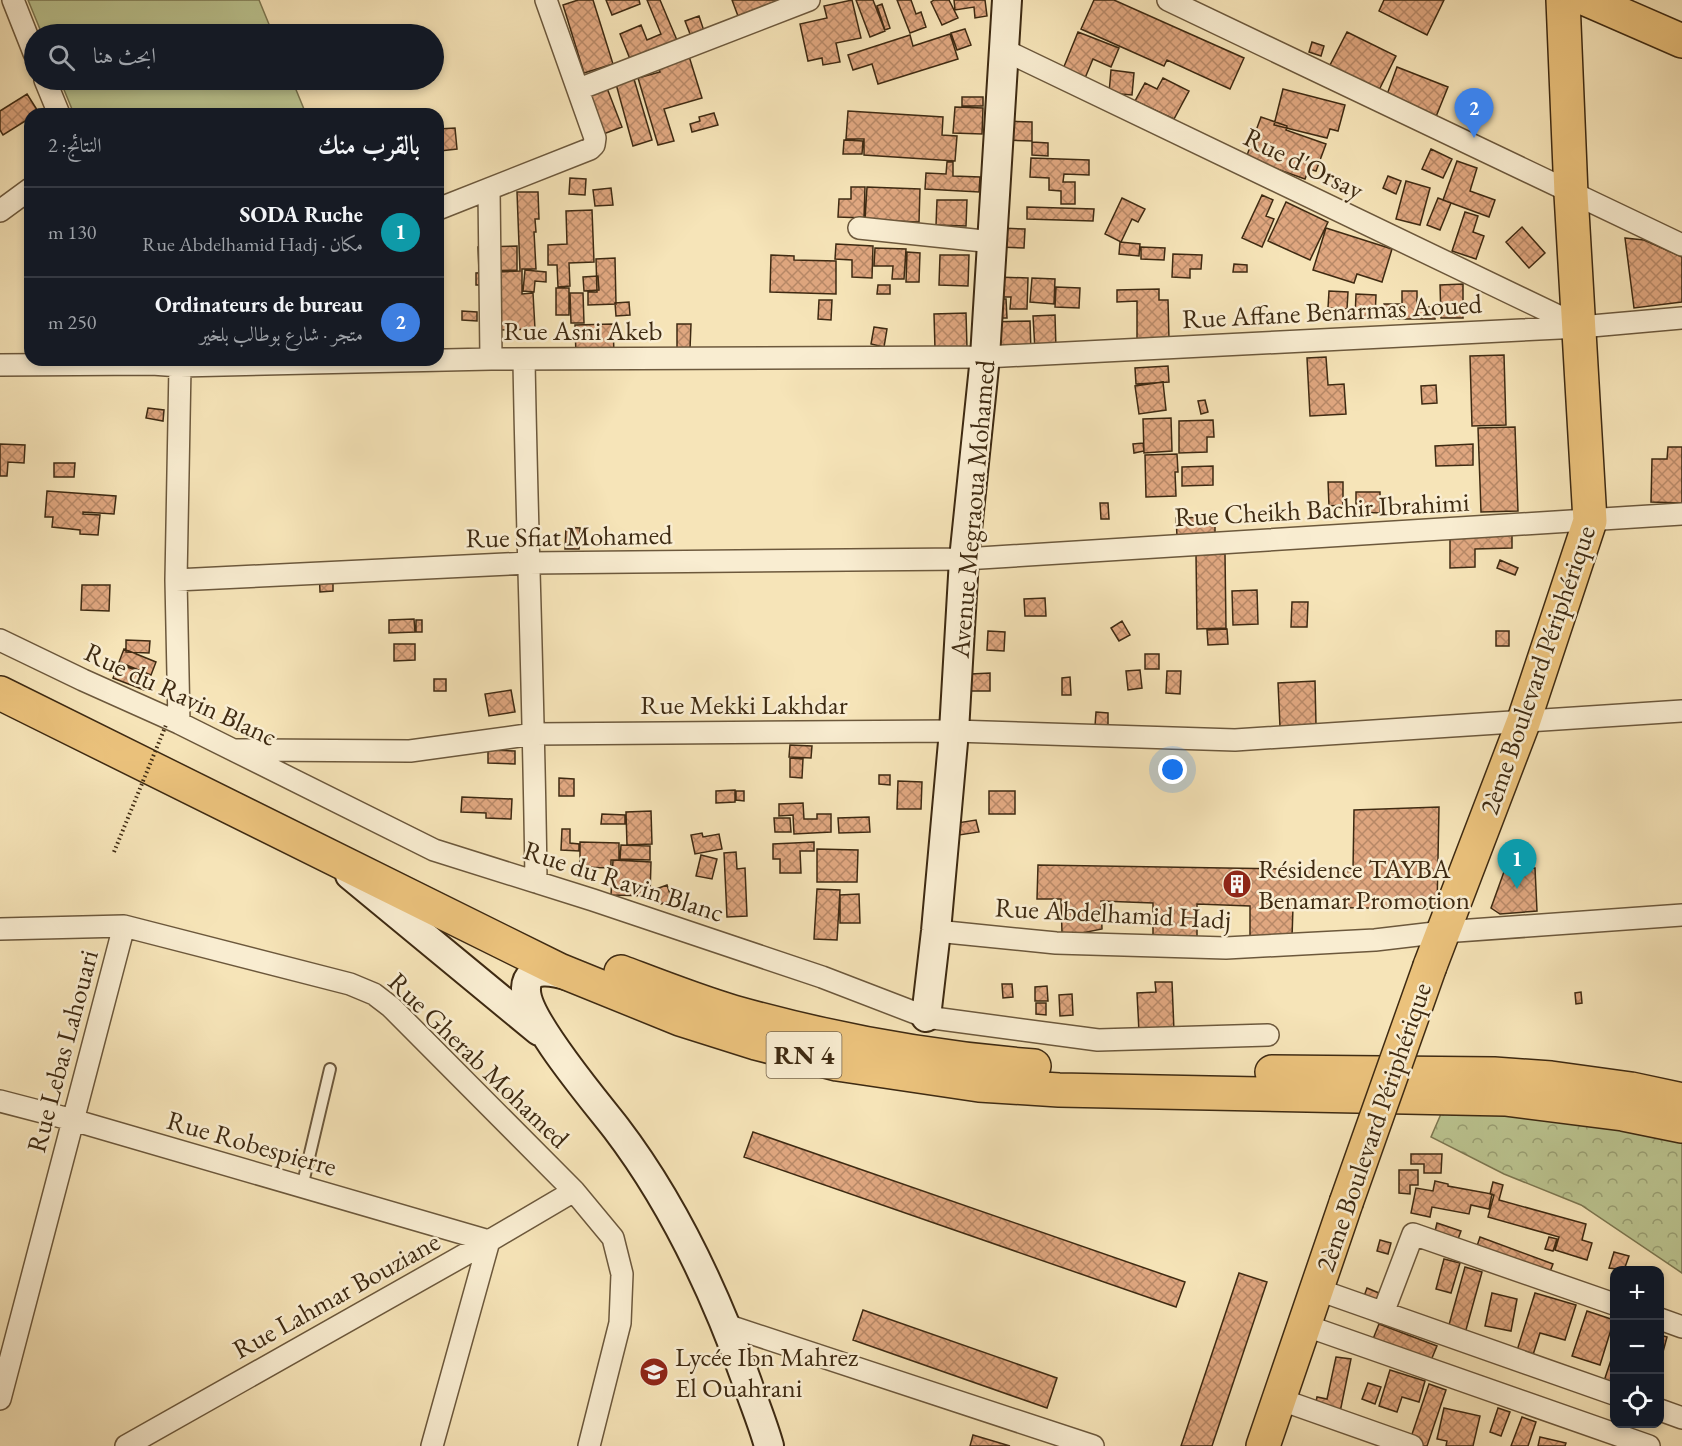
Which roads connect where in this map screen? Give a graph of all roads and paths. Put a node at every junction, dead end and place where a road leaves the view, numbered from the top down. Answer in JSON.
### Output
{"nodes":[{"id":1,"x":13,"y":0,"type":"edge"},
{"id":2,"x":546,"y":0,"type":"edge"},
{"id":3,"x":1007,"y":0,"type":"edge"},
{"id":4,"x":1168,"y":0,"type":"edge"},
{"id":5,"x":1563,"y":0,"type":"edge"},
{"id":6,"x":1588,"y":0,"type":"edge"},
{"id":7,"x":803,"y":1,"type":"edge"},
{"id":8,"x":24,"y":28,"type":"edge"},
{"id":9,"x":1682,"y":41,"type":"edge"},
{"id":10,"x":1004,"y":50,"type":"junction"},
{"id":11,"x":579,"y":89,"type":"junction"},
{"id":12,"x":49,"y":90,"type":"edge"},
{"id":13,"x":57,"y":108,"type":"edge"},
{"id":14,"x":489,"y":189,"type":"junction"},
{"id":15,"x":24,"y":193,"type":"edge"},
{"id":16,"x":1571,"y":194,"type":"junction"},
{"id":17,"x":444,"y":207,"type":"edge"},
{"id":18,"x":0,"y":211,"type":"edge"},
{"id":19,"x":859,"y":228,"type":"dead end"},
{"id":20,"x":993,"y":242,"type":"junction"},
{"id":21,"x":1682,"y":245,"type":"edge"},
{"id":22,"x":1682,"y":318,"type":"edge"},
{"id":23,"x":1580,"y":327,"type":"junction"},
{"id":24,"x":986,"y":357,"type":"junction"},
{"id":25,"x":490,"y":359,"type":"junction"},
{"id":26,"x":444,"y":360,"type":"edge"},
{"id":27,"x":524,"y":360,"type":"junction"},
{"id":28,"x":0,"y":365,"type":"edge"},
{"id":29,"x":24,"y":365,"type":"edge"},
{"id":30,"x":180,"y":366,"type":"edge"},
{"id":31,"x":1682,"y":514,"type":"edge"},
{"id":32,"x":1590,"y":521,"type":"junction"},
{"id":33,"x":964,"y":559,"type":"junction"},
{"id":34,"x":528,"y":563,"type":"junction"},
{"id":35,"x":176,"y":580,"type":"junction"},
{"id":36,"x":0,"y":640,"type":"edge"},
{"id":37,"x":0,"y":669,"type":"edge"},
{"id":38,"x":0,"y":693,"type":"edge"},
{"id":39,"x":1682,"y":711,"type":"edge"},
{"id":40,"x":1523,"y":723,"type":"junction"},
{"id":41,"x":173,"y":724,"type":"junction"},
{"id":42,"x":954,"y":731,"type":"junction"},
{"id":43,"x":534,"y":734,"type":"junction"},
{"id":44,"x":236,"y":750,"type":"junction"},
{"id":45,"x":114,"y":852,"type":"dead end"},
{"id":46,"x":326,"y":855,"type":"junction"},
{"id":47,"x":536,"y":882,"type":"junction"},
{"id":48,"x":1682,"y":915,"type":"edge"},
{"id":49,"x":124,"y":926,"type":"junction"},
{"id":50,"x":0,"y":929,"type":"edge"},
{"id":51,"x":936,"y":931,"type":"junction"},
{"id":52,"x":1443,"y":932,"type":"junction"},
{"id":53,"x":575,"y":977,"type":"junction"},
{"id":54,"x":926,"y":1017,"type":"junction"},
{"id":55,"x":1268,"y":1035,"type":"dead end"},
{"id":56,"x":546,"y":1036,"type":"junction"},
{"id":57,"x":330,"y":1069,"type":"dead end"},
{"id":58,"x":1682,"y":1100,"type":"edge"},
{"id":59,"x":0,"y":1101,"type":"edge"},
{"id":60,"x":73,"y":1120,"type":"junction"},
{"id":61,"x":1682,"y":1126,"type":"edge"},
{"id":62,"x":302,"y":1187,"type":"junction"},
{"id":63,"x":574,"y":1191,"type":"junction"},
{"id":64,"x":489,"y":1241,"type":"junction"},
{"id":65,"x":1316,"y":1289,"type":"junction"},
{"id":66,"x":1610,"y":1303,"type":"edge"},
{"id":67,"x":1383,"y":1313,"type":"junction"},
{"id":68,"x":1662,"y":1320,"type":"edge"},
{"id":69,"x":726,"y":1325,"type":"junction"},
{"id":70,"x":1304,"y":1325,"type":"junction"},
{"id":71,"x":1682,"y":1327,"type":"edge"},
{"id":72,"x":1610,"y":1393,"type":"edge"},
{"id":73,"x":0,"y":1399,"type":"edge"},
{"id":74,"x":1279,"y":1399,"type":"junction"},
{"id":75,"x":1664,"y":1412,"type":"edge"},
{"id":76,"x":1682,"y":1418,"type":"edge"},
{"id":77,"x":126,"y":1446,"type":"edge"},
{"id":78,"x":432,"y":1446,"type":"edge"},
{"id":79,"x":589,"y":1446,"type":"edge"},
{"id":80,"x":769,"y":1446,"type":"edge"},
{"id":81,"x":1093,"y":1446,"type":"edge"},
{"id":82,"x":1263,"y":1446,"type":"edge"},
{"id":83,"x":1412,"y":1446,"type":"edge"},
{"id":84,"x":1649,"y":1446,"type":"edge"}],
"edges":[{"from":1,"to":8,"type":"street"},
{"from":2,"to":11,"type":"street"},
{"from":3,"to":10,"type":"street","name":"Avenue Megraoua Mohamed"},
{"from":4,"to":16,"type":"street"},
{"from":5,"to":16,"type":"main road","name":"2ème Boulevard Périphérique"},
{"from":6,"to":9,"type":"main road"},
{"from":7,"to":11,"type":"street"},
{"from":10,"to":20,"type":"street","name":"Avenue Megraoua Mohamed"},
{"from":10,"to":23,"type":"street","name":"Rue d'Orsay"},
{"from":11,"to":14,"type":"street"},
{"from":12,"to":13,"type":"street"},
{"from":14,"to":17,"type":"street"},
{"from":14,"to":25,"type":"street"},
{"from":15,"to":18,"type":"street"},
{"from":16,"to":21,"type":"street"},
{"from":16,"to":23,"type":"main road","name":"2ème Boulevard Périphérique"},
{"from":19,"to":20,"type":"street"},
{"from":20,"to":24,"type":"street","name":"Avenue Megraoua Mohamed"},
{"from":22,"to":23,"type":"street","name":"Rue Affane Benarmas Aoued"},
{"from":23,"to":24,"type":"street","name":"Rue Affane Benarmas Aoued"},
{"from":23,"to":32,"type":"main road","name":"2ème Boulevard Périphérique"},
{"from":24,"to":27,"type":"street","name":"Rue Asni Akeb"},
{"from":24,"to":33,"type":"street","name":"Avenue Megraoua Mohamed"},
{"from":25,"to":26,"type":"street","name":"Rue Asni Akeb"},
{"from":25,"to":27,"type":"street","name":"Rue Asni Akeb"},
{"from":27,"to":34,"type":"street"},
{"from":28,"to":29,"type":"street","name":"Rue Asni Akeb"},
{"from":30,"to":35,"type":"street"},
{"from":31,"to":32,"type":"street","name":"Rue Cheikh Bachir Ibrahimi"},
{"from":32,"to":33,"type":"street","name":"Rue Cheikh Bachir Ibrahimi"},
{"from":32,"to":40,"type":"main road","name":"2ème Boulevard Périphérique"},
{"from":33,"to":34,"type":"street","name":"Rue Sfiat Mohamed"},
{"from":33,"to":42,"type":"street","name":"Avenue Megraoua Mohamed"},
{"from":34,"to":35,"type":"street","name":"Rue Sfiat Mohamed"},
{"from":34,"to":43,"type":"street"},
{"from":35,"to":41,"type":"street"},
{"from":36,"to":41,"type":"street","name":"Rue du Ravin Blanc"},
{"from":37,"to":58,"type":"main road","number":"RN 4"},
{"from":38,"to":46,"type":"main road","number":"RN 4"},
{"from":39,"to":40,"type":"street","name":"Rue Mekki Lakhdar"},
{"from":40,"to":42,"type":"street","name":"Rue Mekki Lakhdar"},
{"from":40,"to":52,"type":"main road","name":"2ème Boulevard Périphérique"},
{"from":41,"to":44,"type":"street","name":"Rue du Ravin Blanc"},
{"from":41,"to":45,"type":"path","bridge":true},
{"from":42,"to":43,"type":"street","name":"Rue Mekki Lakhdar"},
{"from":42,"to":51,"type":"street","name":"Avenue Megraoua Mohamed"},
{"from":43,"to":44,"type":"street","name":"Rue Mekki Lakhdar"},
{"from":43,"to":47,"type":"street"},
{"from":44,"to":47,"type":"street","name":"Rue du Ravin Blanc"},
{"from":46,"to":53,"type":"main road","number":"RN 4"},
{"from":46,"to":56,"type":"street"},
{"from":47,"to":54,"type":"street","name":"Rue du Ravin Blanc"},
{"from":48,"to":52,"type":"street","name":"Rue Abdelhamid Hadj"},
{"from":49,"to":50,"type":"street","name":"Rue Gherab Mohamed"},
{"from":49,"to":60,"type":"street","name":"Rue Lebas Lahouari"},
{"from":49,"to":63,"type":"street","name":"Rue Gherab Mohamed"},
{"from":51,"to":52,"type":"street","name":"Rue Abdelhamid Hadj"},
{"from":51,"to":54,"type":"street","name":"Avenue Megraoua Mohamed"},
{"from":52,"to":65,"type":"main road","name":"2ème Boulevard Périphérique","bridge":true},
{"from":53,"to":56,"type":"street"},
{"from":53,"to":61,"type":"main road","number":"RN 4"},
{"from":54,"to":55,"type":"street","name":"Rue du Ravin Blanc"},
{"from":56,"to":69,"type":"street"},
{"from":57,"to":62,"type":"lane"},
{"from":59,"to":60,"type":"street","name":"Rue Robespierre"},
{"from":60,"to":62,"type":"street","name":"Rue Robespierre"},
{"from":60,"to":73,"type":"street","name":"Rue Lebas Lahouari"},
{"from":62,"to":64,"type":"street","name":"Rue Robespierre"},
{"from":63,"to":64,"type":"street","name":"Rue Lahmar Bouziane"},
{"from":63,"to":79,"type":"street","name":"Rue Gherab Mohamed"},
{"from":64,"to":77,"type":"street","name":"Rue Lahmar Bouziane"},
{"from":64,"to":78,"type":"street"},
{"from":65,"to":67,"type":"street"},
{"from":65,"to":70,"type":"main road","name":"2ème Boulevard Périphérique"},
{"from":66,"to":67,"type":"street"},
{"from":67,"to":72,"type":"street"},
{"from":68,"to":71,"type":"street"},
{"from":69,"to":80,"type":"street"},
{"from":69,"to":81,"type":"street"},
{"from":70,"to":74,"type":"main road","name":"2ème Boulevard Périphérique"},
{"from":70,"to":84,"type":"street"},
{"from":74,"to":82,"type":"main road","name":"2ème Boulevard Périphérique"},
{"from":74,"to":83,"type":"street"},
{"from":75,"to":76,"type":"street"}]}
